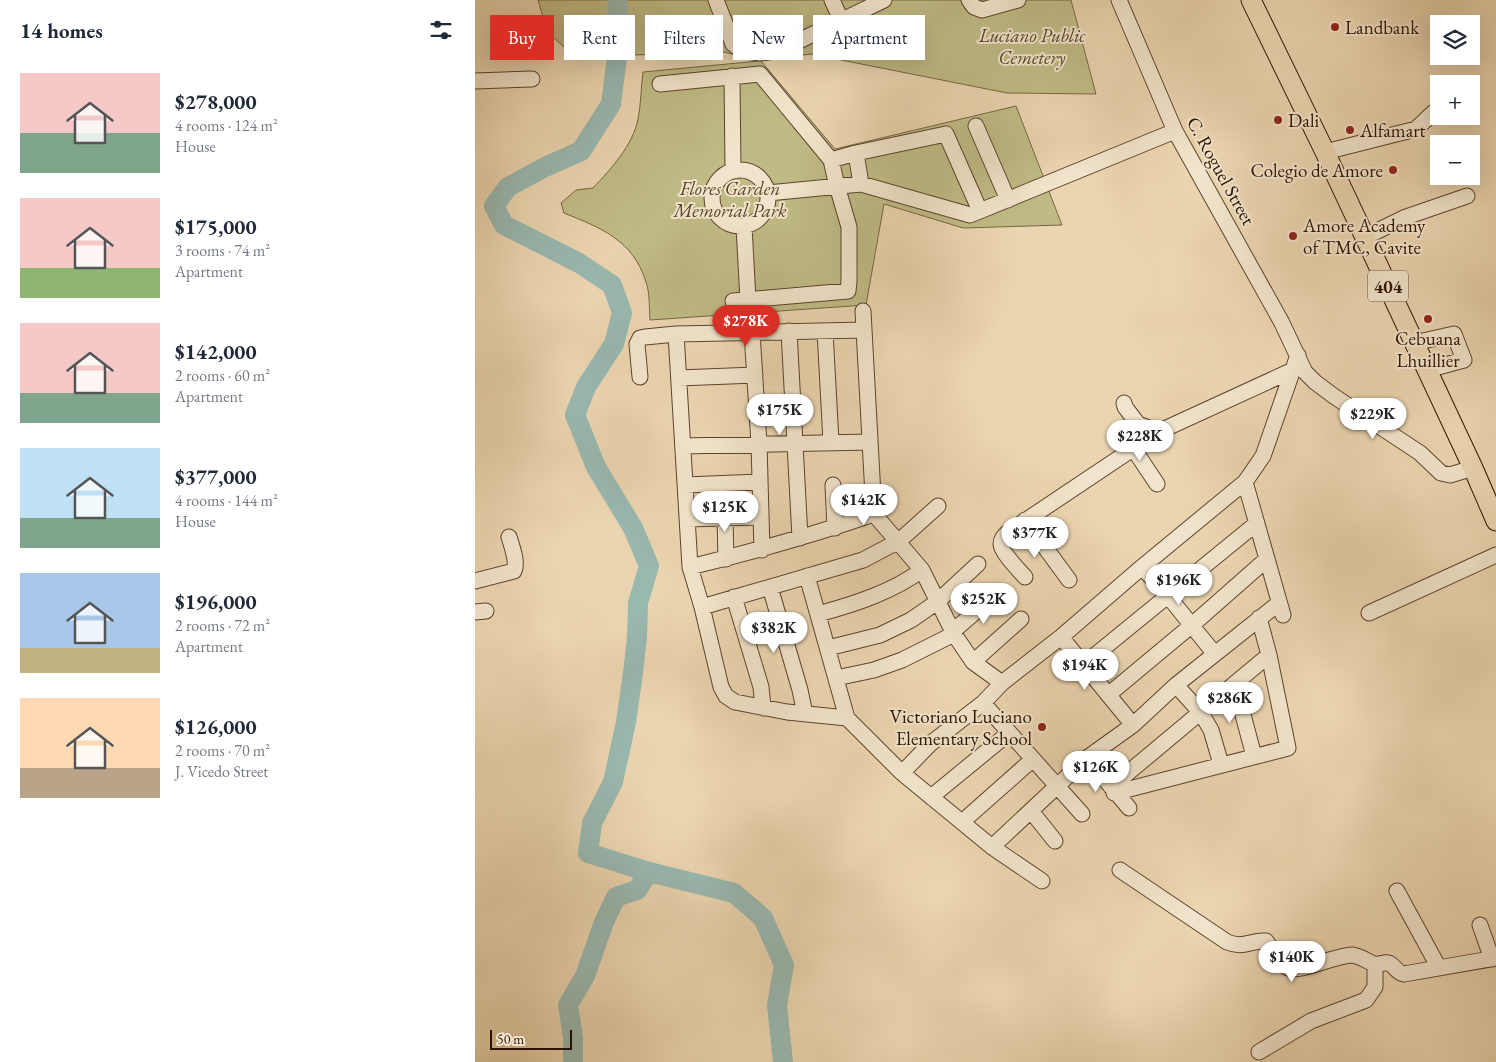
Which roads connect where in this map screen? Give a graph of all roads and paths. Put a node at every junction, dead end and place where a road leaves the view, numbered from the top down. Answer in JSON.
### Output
{"nodes":[{"id":1,"x":716,"y":0,"type":"edge"},
{"id":2,"x":832,"y":0,"type":"edge"},
{"id":3,"x":884,"y":0,"type":"edge"},
{"id":4,"x":969,"y":0,"type":"edge"},
{"id":5,"x":1017,"y":0,"type":"edge"},
{"id":6,"x":1119,"y":0,"type":"edge"},
{"id":7,"x":1251,"y":0,"type":"edge"},
{"id":8,"x":839,"y":15,"type":"edge"},
{"id":9,"x":852,"y":15,"type":"edge"},
{"id":10,"x":813,"y":34,"type":"edge"},
{"id":11,"x":732,"y":76,"type":"junction"},
{"id":12,"x":531,"y":79,"type":"dead end"},
{"id":13,"x":475,"y":81,"type":"edge"},
{"id":14,"x":660,"y":84,"type":"dead end"},
{"id":15,"x":1430,"y":116,"type":"edge"},
{"id":16,"x":976,"y":126,"type":"dead end"},
{"id":17,"x":1175,"y":131,"type":"junction"},
{"id":18,"x":1325,"y":152,"type":"junction"},
{"id":19,"x":856,"y":153,"type":"junction"},
{"id":20,"x":831,"y":160,"type":"junction"},
{"id":21,"x":733,"y":170,"type":"junction"},
{"id":22,"x":861,"y":184,"type":"junction"},
{"id":23,"x":837,"y":186,"type":"junction"},
{"id":24,"x":768,"y":193,"type":"junction"},
{"id":25,"x":1467,"y":196,"type":"dead end"},
{"id":26,"x":1008,"y":200,"type":"junction"},
{"id":27,"x":980,"y":211,"type":"junction"},
{"id":28,"x":744,"y":226,"type":"junction"},
{"id":29,"x":1365,"y":237,"type":"junction"},
{"id":30,"x":863,"y":311,"type":"dead end"},
{"id":31,"x":864,"y":330,"type":"junction"},
{"id":32,"x":789,"y":331,"type":"junction"},
{"id":33,"x":825,"y":331,"type":"junction"},
{"id":34,"x":752,"y":332,"type":"junction"},
{"id":35,"x":676,"y":334,"type":"junction"},
{"id":36,"x":1415,"y":343,"type":"junction"},
{"id":37,"x":1298,"y":355,"type":"junction"},
{"id":38,"x":1293,"y":370,"type":"junction"},
{"id":39,"x":1427,"y":370,"type":"junction"},
{"id":40,"x":755,"y":375,"type":"junction"},
{"id":41,"x":640,"y":377,"type":"dead end"},
{"id":42,"x":679,"y":378,"type":"junction"},
{"id":43,"x":1124,"y":403,"type":"dead end"},
{"id":44,"x":1158,"y":432,"type":"junction"},
{"id":45,"x":831,"y":442,"type":"junction"},
{"id":46,"x":870,"y":442,"type":"junction"},
{"id":47,"x":795,"y":443,"type":"junction"},
{"id":48,"x":759,"y":444,"type":"junction"},
{"id":49,"x":683,"y":446,"type":"junction"},
{"id":50,"x":1133,"y":448,"type":"junction"},
{"id":51,"x":1473,"y":468,"type":"junction"},
{"id":52,"x":760,"y":482,"type":"junction"},
{"id":53,"x":1245,"y":482,"type":"junction"},
{"id":54,"x":685,"y":484,"type":"junction"},
{"id":55,"x":1157,"y":484,"type":"dead end"},
{"id":56,"x":833,"y":486,"type":"dead end"},
{"id":57,"x":938,"y":506,"type":"dead end"},
{"id":58,"x":874,"y":514,"type":"junction"},
{"id":59,"x":761,"y":516,"type":"junction"},
{"id":60,"x":725,"y":518,"type":"junction"},
{"id":61,"x":687,"y":520,"type":"junction"},
{"id":62,"x":1025,"y":520,"type":"junction"},
{"id":63,"x":1496,"y":521,"type":"edge"},
{"id":64,"x":1257,"y":523,"type":"junction"},
{"id":65,"x":835,"y":528,"type":"junction"},
{"id":66,"x":509,"y":537,"type":"dead end"},
{"id":67,"x":800,"y":538,"type":"junction"},
{"id":68,"x":899,"y":541,"type":"junction"},
{"id":69,"x":762,"y":550,"type":"junction"},
{"id":70,"x":1496,"y":555,"type":"edge"},
{"id":71,"x":726,"y":558,"type":"junction"},
{"id":72,"x":1267,"y":558,"type":"junction"},
{"id":73,"x":978,"y":564,"type":"dead end"},
{"id":74,"x":690,"y":567,"type":"junction"},
{"id":75,"x":1142,"y":568,"type":"junction"},
{"id":76,"x":923,"y":570,"type":"junction"},
{"id":77,"x":807,"y":576,"type":"junction"},
{"id":78,"x":1025,"y":577,"type":"dead end"},
{"id":79,"x":1069,"y":580,"type":"dead end"},
{"id":80,"x":475,"y":581,"type":"edge"},
{"id":81,"x":770,"y":587,"type":"junction"},
{"id":82,"x":995,"y":595,"type":"dead end"},
{"id":83,"x":1168,"y":596,"type":"junction"},
{"id":84,"x":734,"y":597,"type":"junction"},
{"id":85,"x":937,"y":602,"type":"junction"},
{"id":86,"x":701,"y":607,"type":"junction"},
{"id":87,"x":1369,"y":612,"type":"dead end"},
{"id":88,"x":818,"y":614,"type":"junction"},
{"id":89,"x":1259,"y":618,"type":"junction"},
{"id":90,"x":1021,"y":619,"type":"dead end"},
{"id":91,"x":1192,"y":624,"type":"junction"},
{"id":92,"x":953,"y":633,"type":"junction"},
{"id":93,"x":1061,"y":638,"type":"junction"},
{"id":94,"x":828,"y":648,"type":"junction"},
{"id":95,"x":1214,"y":654,"type":"junction"},
{"id":96,"x":1269,"y":655,"type":"junction"},
{"id":97,"x":973,"y":662,"type":"junction"},
{"id":98,"x":1083,"y":666,"type":"junction"},
{"id":99,"x":836,"y":678,"type":"junction"},
{"id":100,"x":1002,"y":683,"type":"junction"},
{"id":101,"x":1176,"y":685,"type":"junction"},
{"id":102,"x":1235,"y":685,"type":"junction"},
{"id":103,"x":1108,"y":695,"type":"junction"},
{"id":104,"x":983,"y":703,"type":"junction"},
{"id":105,"x":763,"y":708,"type":"junction"},
{"id":106,"x":1201,"y":713,"type":"junction"},
{"id":107,"x":805,"y":714,"type":"junction"},
{"id":108,"x":847,"y":718,"type":"junction"},
{"id":109,"x":1133,"y":725,"type":"junction"},
{"id":110,"x":1009,"y":733,"type":"junction"},
{"id":111,"x":1254,"y":756,"type":"junction"},
{"id":112,"x":1087,"y":758,"type":"junction"},
{"id":113,"x":1032,"y":760,"type":"junction"},
{"id":114,"x":1221,"y":764,"type":"junction"},
{"id":115,"x":902,"y":773,"type":"junction"},
{"id":116,"x":1056,"y":787,"type":"junction"},
{"id":117,"x":1113,"y":790,"type":"junction"},
{"id":118,"x":931,"y":797,"type":"junction"},
{"id":119,"x":1129,"y":808,"type":"dead end"},
{"id":120,"x":1031,"y":811,"type":"junction"},
{"id":121,"x":1082,"y":814,"type":"dead end"},
{"id":122,"x":962,"y":822,"type":"junction"},
{"id":123,"x":1055,"y":841,"type":"dead end"},
{"id":124,"x":992,"y":847,"type":"junction"},
{"id":125,"x":1120,"y":870,"type":"dead end"},
{"id":126,"x":1042,"y":881,"type":"dead end"},
{"id":127,"x":1397,"y":891,"type":"dead end"},
{"id":128,"x":1480,"y":925,"type":"dead end"},
{"id":129,"x":1494,"y":958,"type":"edge"},
{"id":130,"x":1375,"y":964,"type":"junction"},
{"id":131,"x":1439,"y":968,"type":"junction"},
{"id":132,"x":1259,"y":1052,"type":"dead end"}],
"edges":[{"from":1,"to":10,"type":"street"},
{"from":2,"to":8,"type":"street"},
{"from":3,"to":9,"type":"street"},
{"from":4,"to":5,"type":"street"},
{"from":6,"to":17,"type":"street","name":"C. Roguel Street"},
{"from":7,"to":18,"type":"main road","number":"404"},
{"from":11,"to":14,"type":"street"},
{"from":11,"to":20,"type":"street"},
{"from":11,"to":21,"type":"street"},
{"from":12,"to":13,"type":"street"},
{"from":15,"to":18,"type":"street"},
{"from":16,"to":26,"type":"street"},
{"from":17,"to":26,"type":"street"},
{"from":17,"to":37,"type":"street","name":"C. Roguel Street"},
{"from":18,"to":29,"type":"main road","number":"404"},
{"from":19,"to":20,"type":"street"},
{"from":19,"to":22,"type":"street"},
{"from":19,"to":27,"type":"street"},
{"from":20,"to":23,"type":"street"},
{"from":21,"to":24,"type":"street"},
{"from":21,"to":28,"type":"street"},
{"from":22,"to":23,"type":"street"},
{"from":22,"to":27,"type":"street"},
{"from":23,"to":24,"type":"street"},
{"from":23,"to":28,"type":"street"},
{"from":24,"to":28,"type":"street"},
{"from":25,"to":29,"type":"street"},
{"from":26,"to":27,"type":"street"},
{"from":29,"to":36,"type":"main road","number":"404"},
{"from":30,"to":31,"type":"street"},
{"from":31,"to":33,"type":"street"},
{"from":31,"to":46,"type":"street"},
{"from":32,"to":33,"type":"street"},
{"from":32,"to":34,"type":"street"},
{"from":32,"to":47,"type":"street"},
{"from":33,"to":45,"type":"street"},
{"from":34,"to":35,"type":"street"},
{"from":34,"to":40,"type":"street"},
{"from":35,"to":41,"type":"street"},
{"from":35,"to":42,"type":"street"},
{"from":36,"to":39,"type":"main road","number":"404"},
{"from":36,"to":39,"type":"street"},
{"from":37,"to":38,"type":"street"},
{"from":37,"to":51,"type":"street","name":"C. Roguel Street"},
{"from":38,"to":44,"type":"street"},
{"from":38,"to":53,"type":"street"},
{"from":39,"to":51,"type":"main road","number":"404"},
{"from":40,"to":42,"type":"street"},
{"from":40,"to":48,"type":"street"},
{"from":42,"to":49,"type":"street"},
{"from":43,"to":44,"type":"street"},
{"from":44,"to":50,"type":"street"},
{"from":45,"to":46,"type":"street"},
{"from":45,"to":47,"type":"street"},
{"from":46,"to":58,"type":"street"},
{"from":47,"to":48,"type":"street"},
{"from":47,"to":67,"type":"street"},
{"from":48,"to":49,"type":"street"},
{"from":48,"to":52,"type":"street"},
{"from":49,"to":54,"type":"street"},
{"from":50,"to":55,"type":"street"},
{"from":50,"to":62,"type":"street"},
{"from":51,"to":63,"type":"main road","number":"404"},
{"from":52,"to":54,"type":"street"},
{"from":52,"to":59,"type":"street"},
{"from":53,"to":64,"type":"street"},
{"from":53,"to":75,"type":"street"},
{"from":54,"to":61,"type":"street"},
{"from":56,"to":65,"type":"street"},
{"from":57,"to":68,"type":"street"},
{"from":58,"to":65,"type":"street"},
{"from":58,"to":68,"type":"street"},
{"from":59,"to":60,"type":"street"},
{"from":59,"to":69,"type":"street"},
{"from":60,"to":61,"type":"street"},
{"from":60,"to":71,"type":"street"},
{"from":61,"to":74,"type":"street"},
{"from":62,"to":78,"type":"street"},
{"from":62,"to":79,"type":"street"},
{"from":64,"to":72,"type":"street"},
{"from":64,"to":83,"type":"street"},
{"from":65,"to":67,"type":"street"},
{"from":66,"to":80,"type":"street"},
{"from":67,"to":69,"type":"street"},
{"from":68,"to":76,"type":"street"},
{"from":68,"to":77,"type":"street"},
{"from":69,"to":71,"type":"street"},
{"from":70,"to":87,"type":"street"},
{"from":71,"to":74,"type":"street"},
{"from":72,"to":89,"type":"street"},
{"from":72,"to":91,"type":"street"},
{"from":73,"to":85,"type":"street"},
{"from":74,"to":86,"type":"street"},
{"from":75,"to":83,"type":"street"},
{"from":75,"to":93,"type":"street"},
{"from":76,"to":85,"type":"street"},
{"from":76,"to":88,"type":"street"},
{"from":77,"to":81,"type":"street"},
{"from":77,"to":88,"type":"street"},
{"from":81,"to":84,"type":"street"},
{"from":81,"to":107,"type":"street"},
{"from":82,"to":92,"type":"street"},
{"from":83,"to":91,"type":"street"},
{"from":83,"to":98,"type":"street"},
{"from":84,"to":86,"type":"street"},
{"from":84,"to":105,"type":"street"},
{"from":85,"to":92,"type":"street"},
{"from":85,"to":94,"type":"street"},
{"from":86,"to":105,"type":"street"},
{"from":88,"to":94,"type":"street"},
{"from":89,"to":95,"type":"street"},
{"from":89,"to":96,"type":"street"},
{"from":90,"to":97,"type":"street"},
{"from":91,"to":95,"type":"street"},
{"from":91,"to":103,"type":"street"},
{"from":92,"to":97,"type":"street"},
{"from":92,"to":99,"type":"street"},
{"from":93,"to":98,"type":"street"},
{"from":93,"to":100,"type":"street"},
{"from":94,"to":99,"type":"street"},
{"from":95,"to":101,"type":"street"},
{"from":96,"to":102,"type":"street"},
{"from":96,"to":111,"type":"street"},
{"from":97,"to":100,"type":"street"},
{"from":98,"to":103,"type":"street"},
{"from":99,"to":108,"type":"street"},
{"from":100,"to":104,"type":"street"},
{"from":101,"to":106,"type":"street"},
{"from":101,"to":109,"type":"street"},
{"from":102,"to":106,"type":"street"},
{"from":102,"to":111,"type":"street"},
{"from":103,"to":109,"type":"street"},
{"from":104,"to":110,"type":"street"},
{"from":104,"to":115,"type":"street"},
{"from":105,"to":107,"type":"street"},
{"from":106,"to":114,"type":"street"},
{"from":106,"to":117,"type":"street"},
{"from":107,"to":108,"type":"street"},
{"from":108,"to":115,"type":"street"},
{"from":109,"to":112,"type":"street"},
{"from":110,"to":113,"type":"street"},
{"from":110,"to":118,"type":"street"},
{"from":111,"to":114,"type":"street"},
{"from":112,"to":116,"type":"street"},
{"from":112,"to":117,"type":"street"},
{"from":113,"to":116,"type":"street"},
{"from":113,"to":122,"type":"street"},
{"from":114,"to":117,"type":"street"},
{"from":115,"to":118,"type":"street"},
{"from":116,"to":120,"type":"street"},
{"from":116,"to":121,"type":"street"},
{"from":117,"to":119,"type":"street"},
{"from":118,"to":122,"type":"street"},
{"from":120,"to":123,"type":"street"},
{"from":120,"to":124,"type":"street"},
{"from":122,"to":124,"type":"street"},
{"from":124,"to":126,"type":"street"},
{"from":125,"to":130,"type":"street"},
{"from":127,"to":131,"type":"street"},
{"from":128,"to":129,"type":"street"},
{"from":129,"to":131,"type":"street"},
{"from":130,"to":131,"type":"street"},
{"from":130,"to":132,"type":"street"}]}
